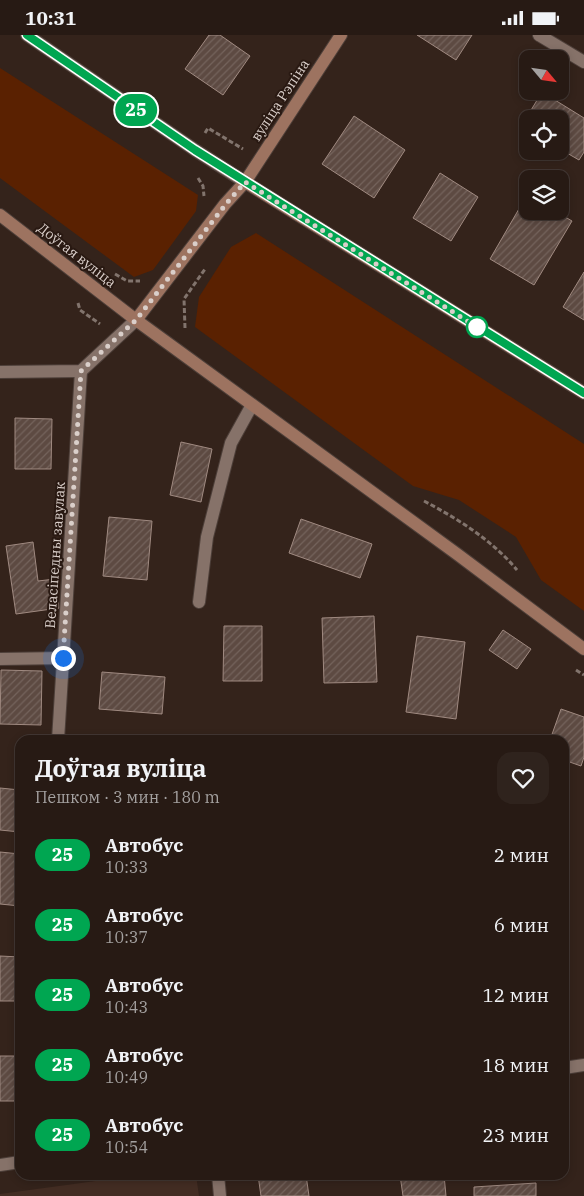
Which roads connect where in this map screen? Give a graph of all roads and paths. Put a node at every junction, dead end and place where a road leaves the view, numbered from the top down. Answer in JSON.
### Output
{"nodes":[{"id":1,"x":27,"y":35,"type":"edge"},
{"id":2,"x":341,"y":35,"type":"edge"},
{"id":3,"x":539,"y":35,"type":"edge"},
{"id":4,"x":584,"y":62,"type":"edge"},
{"id":5,"x":195,"y":150,"type":"junction"},
{"id":6,"x":260,"y":159,"type":"junction"},
{"id":7,"x":245,"y":182,"type":"junction"},
{"id":8,"x":205,"y":200,"type":"dead end"},
{"id":9,"x":0,"y":215,"type":"edge"},
{"id":10,"x":206,"y":268,"type":"dead end"},
{"id":11,"x":113,"y":273,"type":"dead end"},
{"id":12,"x":80,"y":276,"type":"junction"},
{"id":13,"x":142,"y":281,"type":"dead end"},
{"id":14,"x":136,"y":320,"type":"junction"},
{"id":15,"x":192,"y":333,"type":"dead end"},
{"id":16,"x":117,"y":336,"type":"junction"},
{"id":17,"x":81,"y":371,"type":"junction"},
{"id":18,"x":0,"y":372,"type":"edge"},
{"id":19,"x":584,"y":393,"type":"edge"},
{"id":20,"x":252,"y":405,"type":"junction"},
{"id":21,"x":418,"y":497,"type":"dead end"},
{"id":22,"x":520,"y":574,"type":"dead end"},
{"id":23,"x":199,"y":602,"type":"dead end"},
{"id":24,"x":584,"y":649,"type":"edge"},
{"id":25,"x":63,"y":658,"type":"junction"},
{"id":26,"x":0,"y":659,"type":"edge"},
{"id":27,"x":576,"y":669,"type":"dead end"},
{"id":28,"x":584,"y":675,"type":"edge"},
{"id":29,"x":58,"y":735,"type":"edge"},
{"id":30,"x":584,"y":1065,"type":"edge"},
{"id":31,"x":569,"y":1068,"type":"edge"},
{"id":32,"x":15,"y":1163,"type":"edge"},
{"id":33,"x":0,"y":1165,"type":"edge"},
{"id":34,"x":218,"y":1180,"type":"edge"},
{"id":35,"x":220,"y":1196,"type":"edge"}],
"edges":[{"from":1,"to":5,"type":"street"},
{"from":2,"to":6,"type":"street","name":"вуліца Рэпіна"},
{"from":3,"to":4,"type":"street"},
{"from":5,"to":6,"type":"path"},
{"from":5,"to":7,"type":"street"},
{"from":5,"to":8,"type":"path"},
{"from":6,"to":7,"type":"street","name":"вуліца Рэпіна"},
{"from":7,"to":14,"type":"street"},
{"from":7,"to":19,"type":"street"},
{"from":9,"to":12,"type":"street","name":"Доўгая вуліца"},
{"from":10,"to":15,"type":"path"},
{"from":11,"to":13,"type":"path"},
{"from":12,"to":14,"type":"street","name":"Доўгая вуліца"},
{"from":12,"to":16,"type":"path"},
{"from":14,"to":16,"type":"street"},
{"from":14,"to":20,"type":"street","name":"Доўгая вуліца"},
{"from":16,"to":17,"type":"street"},
{"from":17,"to":18,"type":"street"},
{"from":17,"to":25,"type":"street","name":"Веласіпедны завулак"},
{"from":20,"to":23,"type":"street"},
{"from":20,"to":24,"type":"street","name":"Доўгая вуліца"},
{"from":21,"to":22,"type":"path"},
{"from":25,"to":26,"type":"street"},
{"from":25,"to":29,"type":"street","name":"Веласіпедны завулак"},
{"from":27,"to":28,"type":"path"},
{"from":30,"to":31,"type":"street"},
{"from":32,"to":33,"type":"street"},
{"from":34,"to":35,"type":"street"}]}
